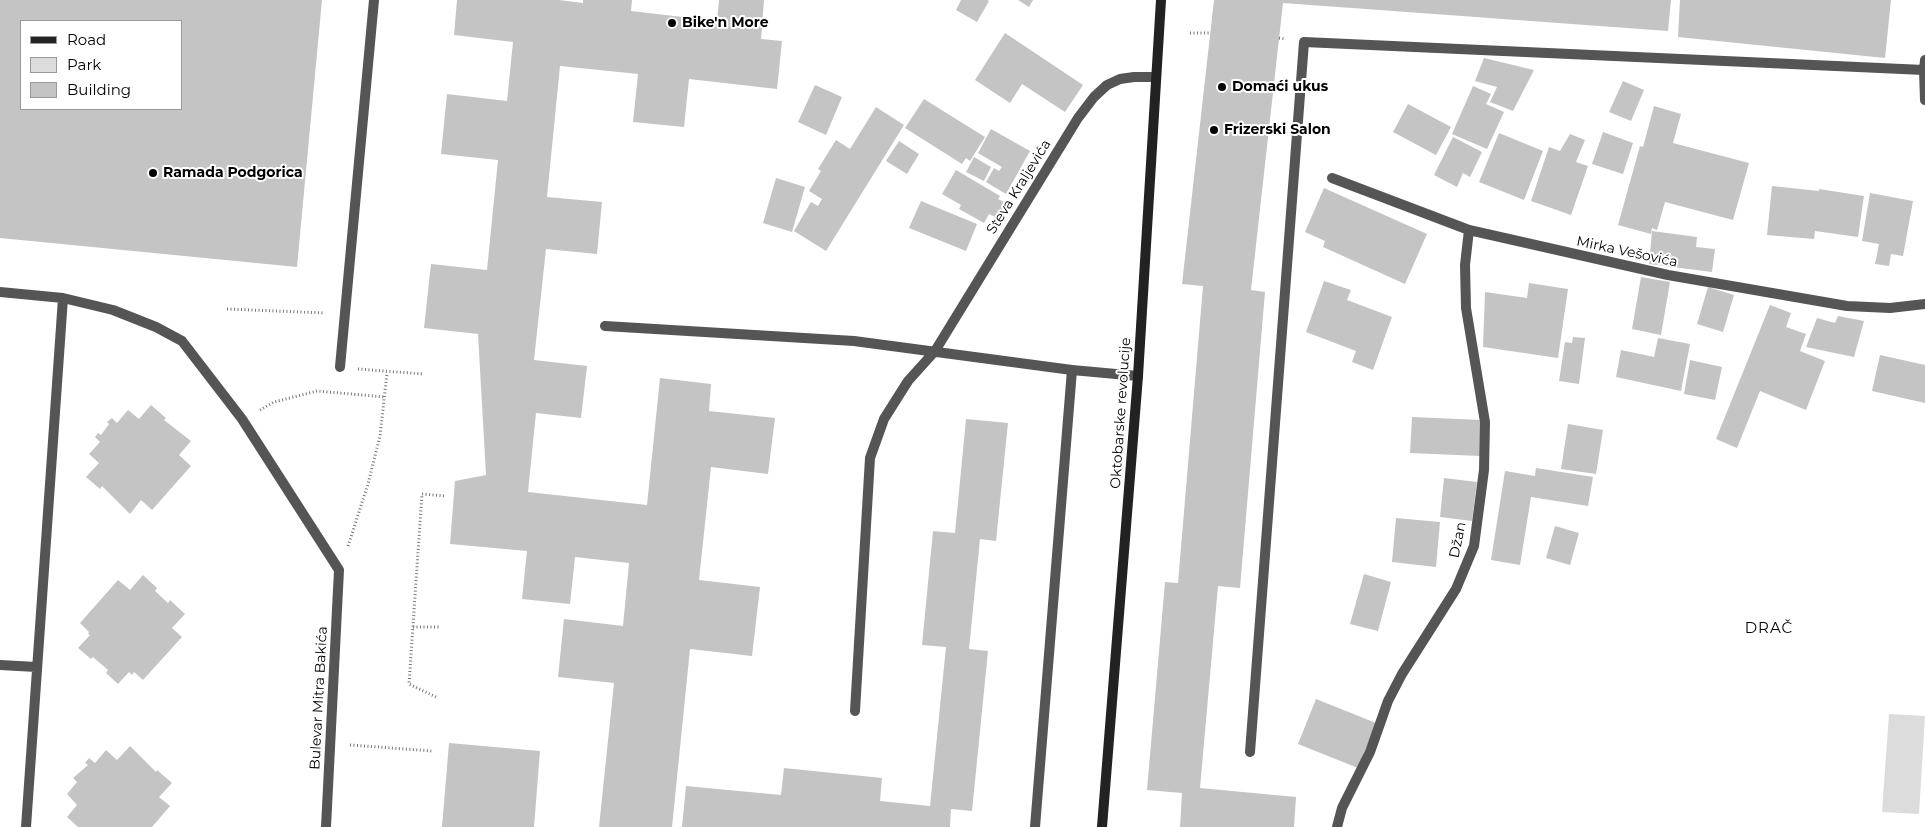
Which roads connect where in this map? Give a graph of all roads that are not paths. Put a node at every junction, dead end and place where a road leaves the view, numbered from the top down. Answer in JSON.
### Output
{"nodes":[{"id":1,"x":374,"y":0,"type":"edge"},
{"id":2,"x":1161,"y":0,"type":"edge"},
{"id":3,"x":1925,"y":60,"type":"edge"},
{"id":4,"x":1924,"y":70,"type":"edge"},
{"id":5,"x":1156,"y":77,"type":"junction"},
{"id":6,"x":1925,"y":100,"type":"edge"},
{"id":7,"x":1332,"y":178,"type":"dead end"},
{"id":8,"x":1469,"y":230,"type":"junction"},
{"id":9,"x":0,"y":292,"type":"edge"},
{"id":10,"x":63,"y":298,"type":"junction"},
{"id":11,"x":1925,"y":304,"type":"edge"},
{"id":12,"x":605,"y":326,"type":"dead end"},
{"id":13,"x":935,"y":351,"type":"junction"},
{"id":14,"x":340,"y":367,"type":"road end"},
{"id":15,"x":1072,"y":370,"type":"junction"},
{"id":16,"x":1138,"y":376,"type":"junction"},
{"id":17,"x":0,"y":665,"type":"edge"},
{"id":18,"x":36,"y":667,"type":"junction"},
{"id":19,"x":855,"y":711,"type":"dead end"},
{"id":20,"x":1250,"y":752,"type":"dead end"},
{"id":21,"x":26,"y":827,"type":"edge"},
{"id":22,"x":326,"y":827,"type":"edge"},
{"id":23,"x":1035,"y":827,"type":"edge"},
{"id":24,"x":1102,"y":827,"type":"edge"},
{"id":25,"x":1337,"y":827,"type":"edge"}],
"edges":[{"from":1,"to":14,"type":"street"},
{"from":2,"to":5,"type":"street","name":"Oktobarske revolucije"},
{"from":3,"to":4,"type":"street"},
{"from":4,"to":6,"type":"street"},
{"from":4,"to":20,"type":"street"},
{"from":5,"to":13,"type":"street","name":"Steva Kraljevića"},
{"from":5,"to":16,"type":"street","name":"Oktobarske revolucije"},
{"from":7,"to":8,"type":"street","name":"Mirka Vešovića"},
{"from":8,"to":11,"type":"street","name":"Mirka Vešovića"},
{"from":8,"to":25,"type":"street","name":"Džan"},
{"from":9,"to":10,"type":"street"},
{"from":10,"to":18,"type":"street"},
{"from":10,"to":22,"type":"street","name":"Bulevar Mitra Bakića"},
{"from":12,"to":13,"type":"street"},
{"from":13,"to":15,"type":"street"},
{"from":13,"to":19,"type":"street","name":"Steva Kraljevića"},
{"from":15,"to":16,"type":"street"},
{"from":15,"to":23,"type":"street"},
{"from":16,"to":24,"type":"street","name":"Oktobarske revolucije"},
{"from":17,"to":18,"type":"street"},
{"from":18,"to":21,"type":"street"}]}
